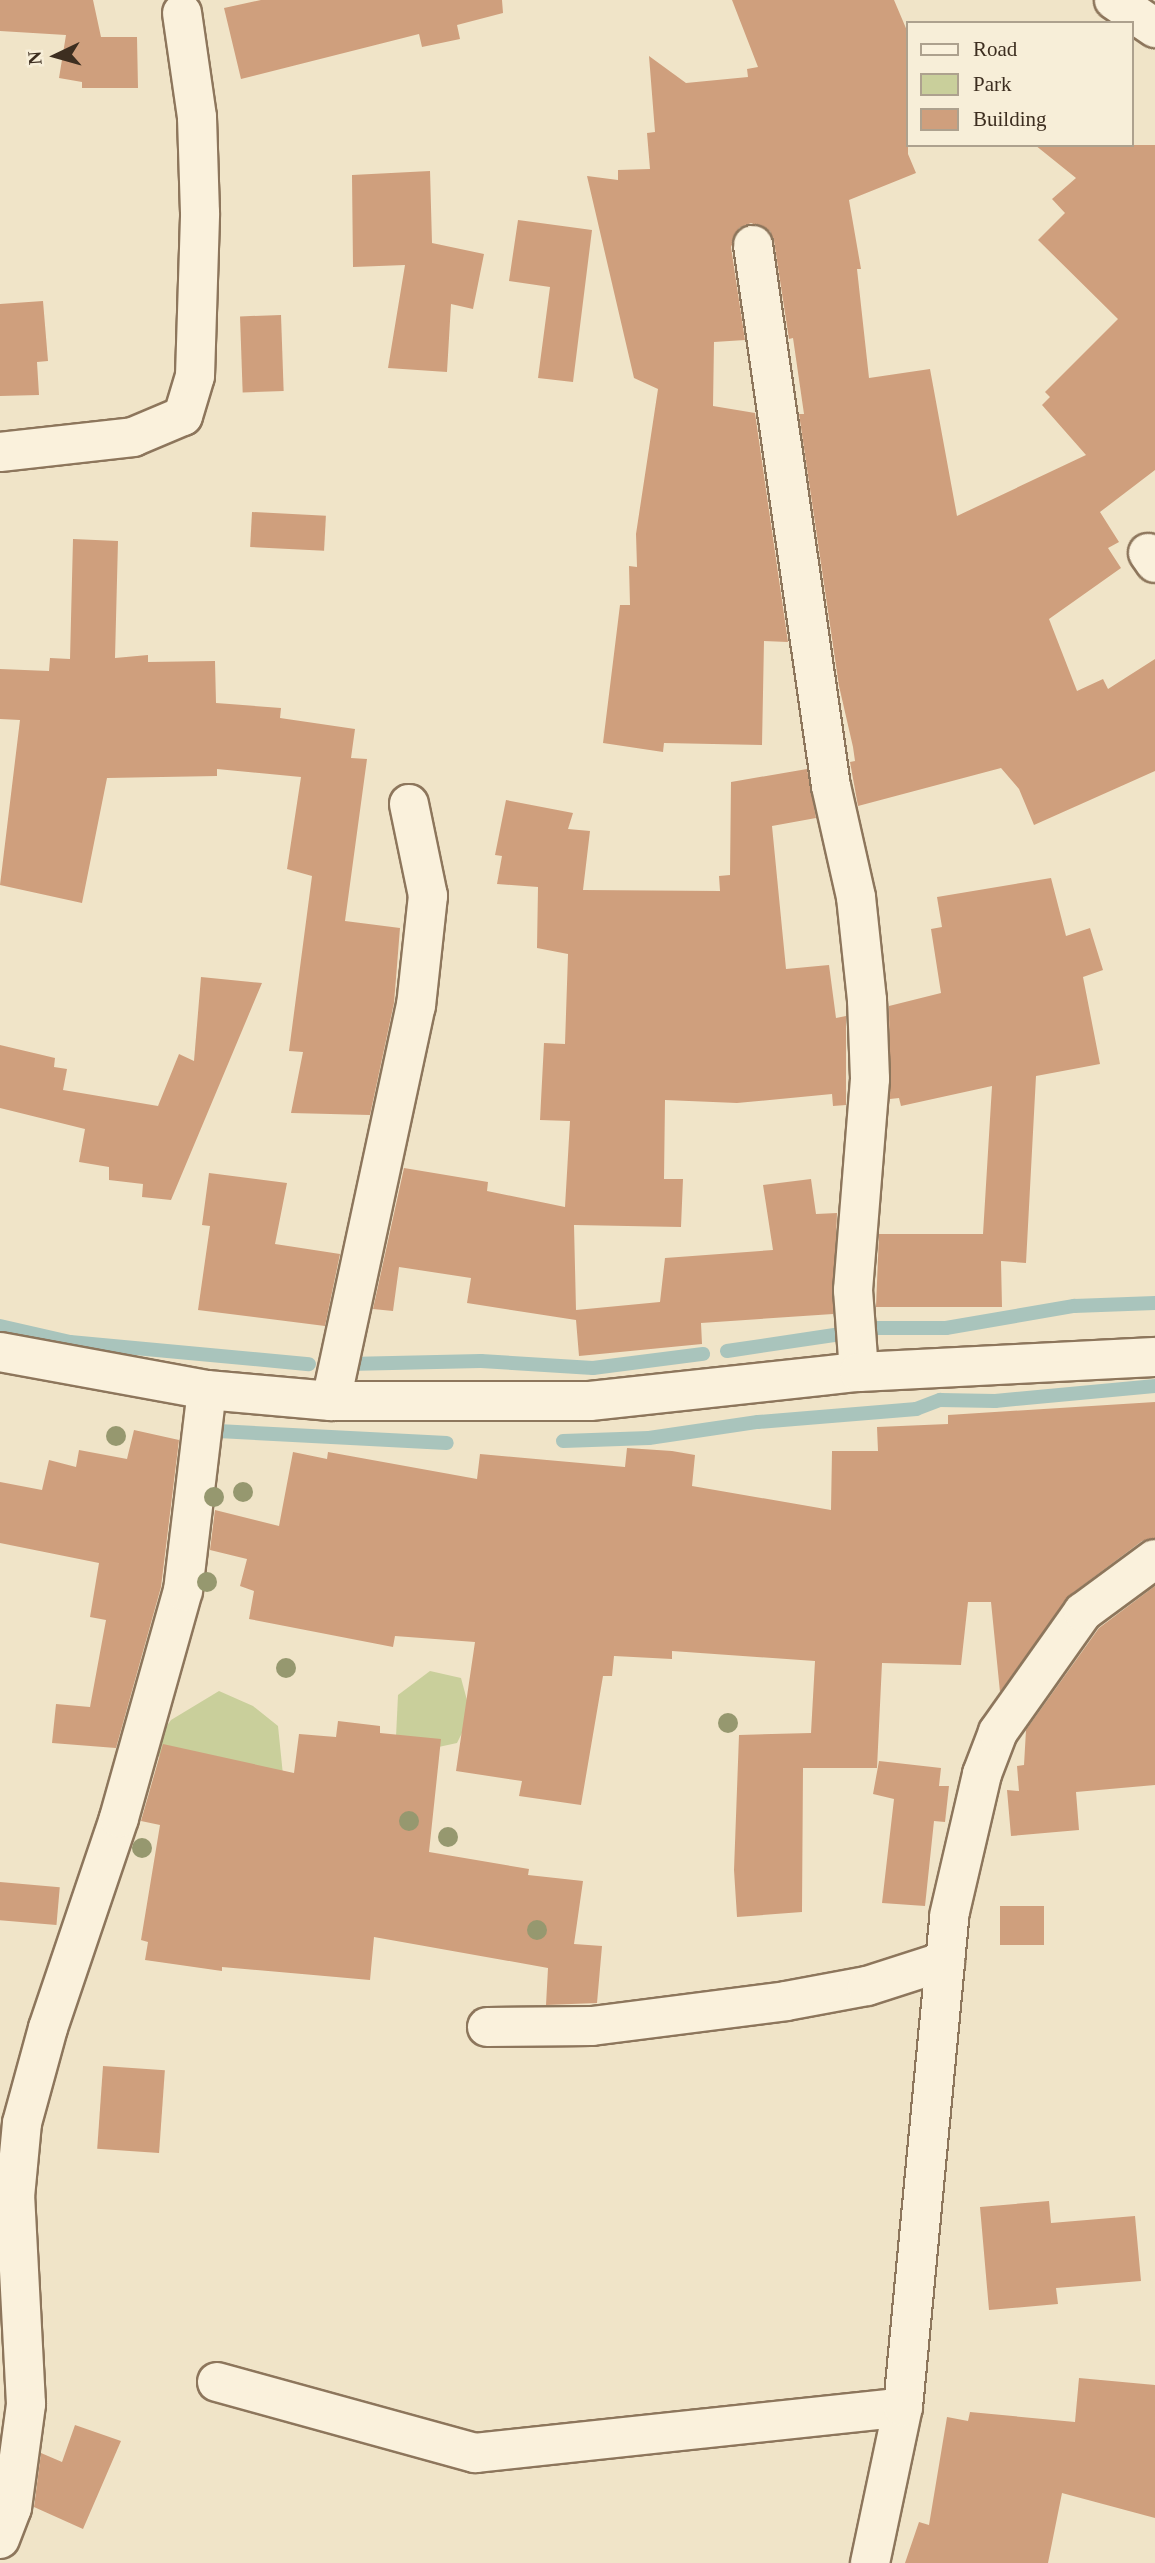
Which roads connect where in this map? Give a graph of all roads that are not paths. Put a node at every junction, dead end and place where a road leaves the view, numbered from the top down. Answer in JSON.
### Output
{"nodes":[{"id":1,"x":1114,"y":0,"type":"edge"},
{"id":2,"x":182,"y":13,"type":"dead end"},
{"id":3,"x":1155,"y":28,"type":"edge"},
{"id":4,"x":753,"y":244,"type":"dead end"},
{"id":5,"x":0,"y":452,"type":"edge"},
{"id":6,"x":409,"y":804,"type":"dead end"},
{"id":7,"x":0,"y":1352,"type":"edge"},
{"id":8,"x":1155,"y":1357,"type":"edge"},
{"id":9,"x":859,"y":1373,"type":"junction"},
{"id":10,"x":207,"y":1390,"type":"junction"},
{"id":11,"x":331,"y":1401,"type":"junction"},
{"id":12,"x":1155,"y":1559,"type":"edge"},
{"id":13,"x":944,"y":1961,"type":"junction"},
{"id":14,"x":487,"y":2027,"type":"dead end"},
{"id":15,"x":217,"y":2382,"type":"dead end"},
{"id":16,"x":903,"y":2407,"type":"junction"},
{"id":17,"x":0,"y":2539,"type":"edge"},
{"id":18,"x":870,"y":2563,"type":"edge"}],
"edges":[{"from":1,"to":3,"type":"street"},
{"from":2,"to":5,"type":"street"},
{"from":4,"to":9,"type":"street"},
{"from":6,"to":11,"type":"street"},
{"from":7,"to":10,"type":"street"},
{"from":8,"to":9,"type":"street"},
{"from":9,"to":11,"type":"street"},
{"from":10,"to":11,"type":"street"},
{"from":10,"to":17,"type":"street"},
{"from":12,"to":13,"type":"street"},
{"from":13,"to":14,"type":"street"},
{"from":13,"to":16,"type":"street"},
{"from":15,"to":16,"type":"street"},
{"from":16,"to":18,"type":"street"}]}
